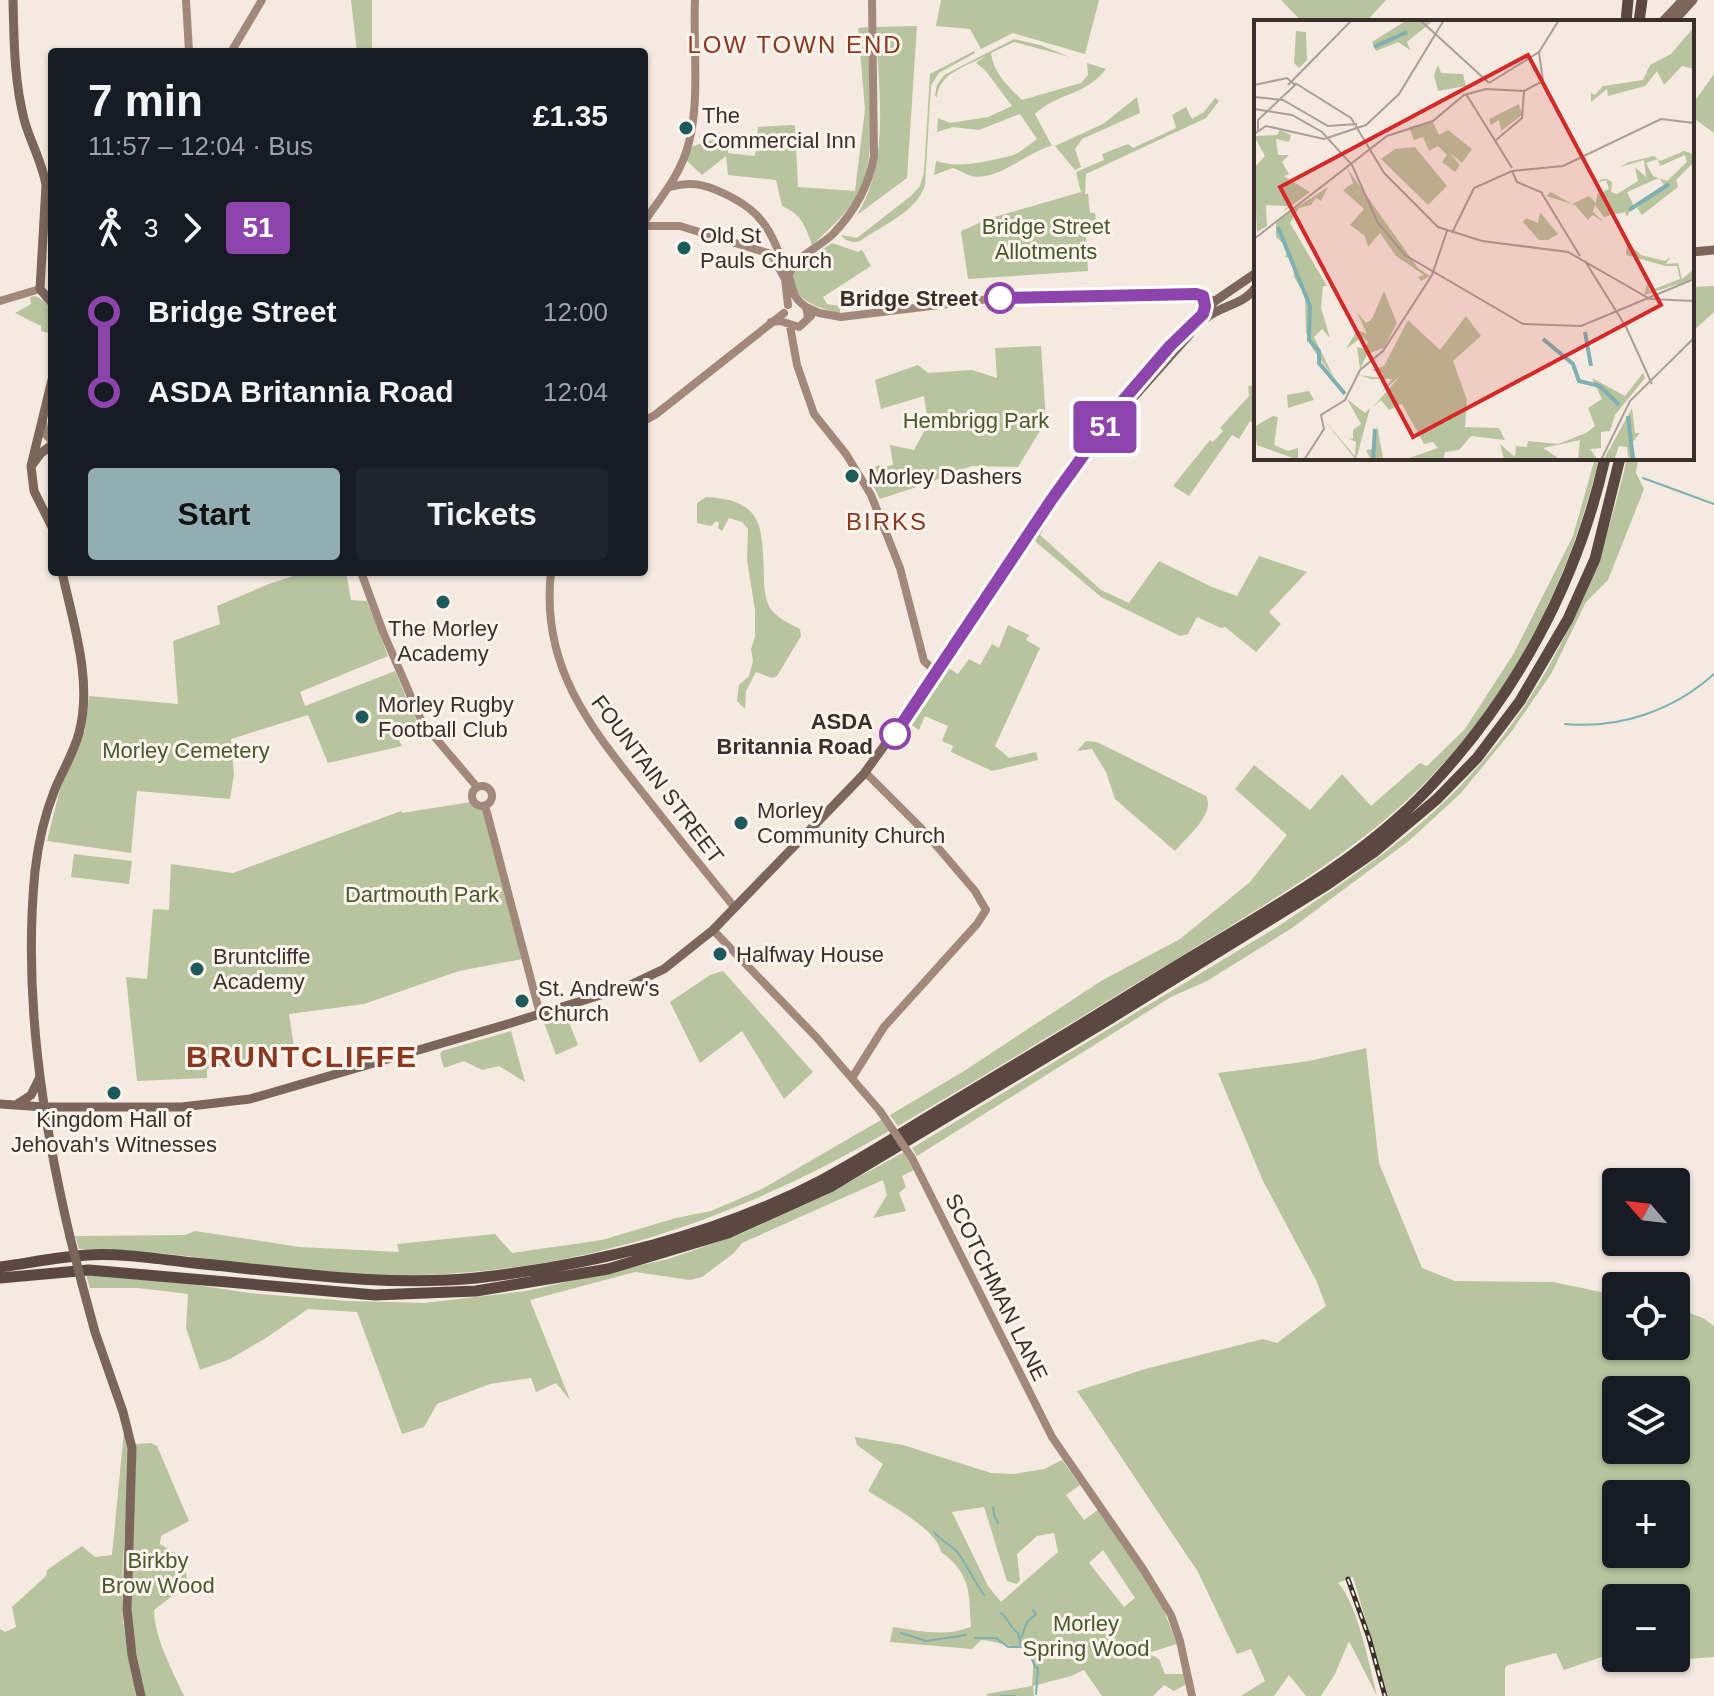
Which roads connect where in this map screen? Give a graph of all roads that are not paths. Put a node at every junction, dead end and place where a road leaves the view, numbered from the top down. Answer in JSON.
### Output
{"nodes":[{"id":1,"x":13,"y":0,"type":"edge"},
{"id":2,"x":186,"y":0,"type":"edge"},
{"id":3,"x":262,"y":0,"type":"edge"},
{"id":4,"x":695,"y":0,"type":"edge"},
{"id":5,"x":872,"y":0,"type":"edge"},
{"id":6,"x":1628,"y":0,"type":"edge"},
{"id":7,"x":1683,"y":0,"type":"edge"},
{"id":8,"x":1693,"y":0,"type":"edge"},
{"id":9,"x":1626,"y":20,"type":"edge"},
{"id":10,"x":1664,"y":20,"type":"edge"},
{"id":11,"x":1675,"y":20,"type":"edge"},
{"id":12,"x":189,"y":48,"type":"edge"},
{"id":13,"x":234,"y":48,"type":"edge"},
{"id":14,"x":680,"y":164,"type":"junction"},
{"id":15,"x":686,"y":182,"type":"junction"},
{"id":16,"x":670,"y":187,"type":"junction"},
{"id":17,"x":648,"y":218,"type":"edge"},
{"id":18,"x":648,"y":224,"type":"edge"},
{"id":19,"x":1714,"y":250,"type":"edge"},
{"id":20,"x":774,"y":252,"type":"junction"},
{"id":21,"x":1694,"y":252,"type":"edge"},
{"id":22,"x":804,"y":256,"type":"junction"},
{"id":23,"x":784,"y":261,"type":"junction"},
{"id":24,"x":787,"y":278,"type":"junction"},
{"id":25,"x":1247,"y":287,"type":"edge"},
{"id":26,"x":40,"y":289,"type":"junction"},
{"id":27,"x":1203,"y":296,"type":"junction"},
{"id":28,"x":48,"y":298,"type":"edge"},
{"id":29,"x":0,"y":301,"type":"edge"},
{"id":30,"x":1215,"y":301,"type":"junction"},
{"id":31,"x":1237,"y":302,"type":"junction"},
{"id":32,"x":794,"y":307,"type":"junction"},
{"id":33,"x":819,"y":313,"type":"junction"},
{"id":34,"x":1203,"y":314,"type":"junction"},
{"id":35,"x":808,"y":317,"type":"junction"},
{"id":36,"x":771,"y":322,"type":"junction"},
{"id":37,"x":792,"y":325,"type":"junction"},
{"id":38,"x":48,"y":394,"type":"edge"},
{"id":39,"x":42,"y":416,"type":"junction"},
{"id":40,"x":648,"y":419,"type":"edge"},
{"id":41,"x":1098,"y":436,"type":"junction"},
{"id":42,"x":48,"y":438,"type":"edge"},
{"id":43,"x":35,"y":443,"type":"junction"},
{"id":44,"x":48,"y":444,"type":"edge"},
{"id":45,"x":48,"y":447,"type":"edge"},
{"id":46,"x":1604,"y":460,"type":"edge"},
{"id":47,"x":1620,"y":460,"type":"edge"},
{"id":48,"x":31,"y":466,"type":"junction"},
{"id":49,"x":48,"y":519,"type":"edge"},
{"id":50,"x":63,"y":576,"type":"edge"},
{"id":51,"x":362,"y":576,"type":"edge"},
{"id":52,"x":551,"y":576,"type":"edge"},
{"id":53,"x":937,"y":673,"type":"junction"},
{"id":54,"x":865,"y":772,"type":"junction"},
{"id":55,"x":735,"y":908,"type":"junction"},
{"id":56,"x":713,"y":930,"type":"junction"},
{"id":57,"x":540,"y":1014,"type":"junction"},
{"id":58,"x":40,"y":1076,"type":"junction"},
{"id":59,"x":852,"y":1078,"type":"junction"},
{"id":60,"x":0,"y":1104,"type":"edge"},
{"id":61,"x":16,"y":1105,"type":"junction"},
{"id":62,"x":45,"y":1107,"type":"junction"},
{"id":63,"x":0,"y":1267,"type":"edge"},
{"id":64,"x":0,"y":1278,"type":"edge"},
{"id":65,"x":141,"y":1696,"type":"edge"},
{"id":66,"x":1192,"y":1696,"type":"edge"}],
"edges":[{"from":1,"to":26,"type":"main road"},
{"from":2,"to":12,"type":"main road"},
{"from":3,"to":13,"type":"main road"},
{"from":4,"to":14,"type":"main road"},
{"from":5,"to":22,"type":"main road"},
{"from":6,"to":9,"type":"highway"},
{"from":7,"to":10,"type":"main road"},
{"from":8,"to":11,"type":"main road"},
{"from":14,"to":15,"type":"main road"},
{"from":14,"to":16,"type":"main road"},
{"from":15,"to":16,"type":"main road"},
{"from":15,"to":20,"type":"main road"},
{"from":16,"to":17,"type":"main road"},
{"from":18,"to":20,"type":"main road"},
{"from":19,"to":21,"type":"main road"},
{"from":20,"to":23,"type":"main road"},
{"from":20,"to":24,"type":"main road"},
{"from":22,"to":23,"type":"main road"},
{"from":22,"to":24,"type":"main road"},
{"from":23,"to":24,"type":"main road"},
{"from":24,"to":32,"type":"main road"},
{"from":25,"to":27,"type":"main road"},
{"from":25,"to":30,"type":"main road"},
{"from":25,"to":31,"type":"main road"},
{"from":25,"to":31,"type":"main road"},
{"from":26,"to":28,"type":"main road"},
{"from":26,"to":29,"type":"main road"},
{"from":27,"to":30,"type":"main road"},
{"from":27,"to":33,"type":"main road"},
{"from":27,"to":34,"type":"main road"},
{"from":30,"to":31,"type":"main road"},
{"from":30,"to":34,"type":"main road"},
{"from":31,"to":41,"type":"main road"},
{"from":32,"to":33,"type":"main road"},
{"from":32,"to":35,"type":"main road"},
{"from":32,"to":36,"type":"main road"},
{"from":32,"to":37,"type":"main road"},
{"from":33,"to":35,"type":"main road"},
{"from":34,"to":41,"type":"main road"},
{"from":35,"to":37,"type":"main road"},
{"from":36,"to":37,"type":"main road"},
{"from":36,"to":40,"type":"main road"},
{"from":37,"to":53,"type":"main road"},
{"from":38,"to":39,"type":"main road"},
{"from":39,"to":42,"type":"main road"},
{"from":39,"to":43,"type":"main road"},
{"from":41,"to":53,"type":"main road"},
{"from":43,"to":44,"type":"main road"},
{"from":43,"to":48,"type":"main road"},
{"from":45,"to":48,"type":"main road"},
{"from":46,"to":63,"type":"highway"},
{"from":47,"to":64,"type":"highway"},
{"from":48,"to":49,"type":"main road"},
{"from":50,"to":58,"type":"main road"},
{"from":51,"to":57,"type":"main road"},
{"from":52,"to":55,"type":"main road","name":"FOUNTAIN STREET"},
{"from":53,"to":54,"type":"main road"},
{"from":54,"to":55,"type":"main road"},
{"from":54,"to":59,"type":"main road"},
{"from":55,"to":56,"type":"main road"},
{"from":56,"to":57,"type":"main road"},
{"from":56,"to":59,"type":"main road","name":"SCOTCHMAN LANE"},
{"from":57,"to":62,"type":"main road"},
{"from":58,"to":61,"type":"main road"},
{"from":58,"to":62,"type":"main road"},
{"from":59,"to":66,"type":"main road","name":"SCOTCHMAN LANE","bridge":true},
{"from":60,"to":61,"type":"main road"},
{"from":61,"to":62,"type":"main road"},
{"from":62,"to":65,"type":"main road","bridge":true}]}
